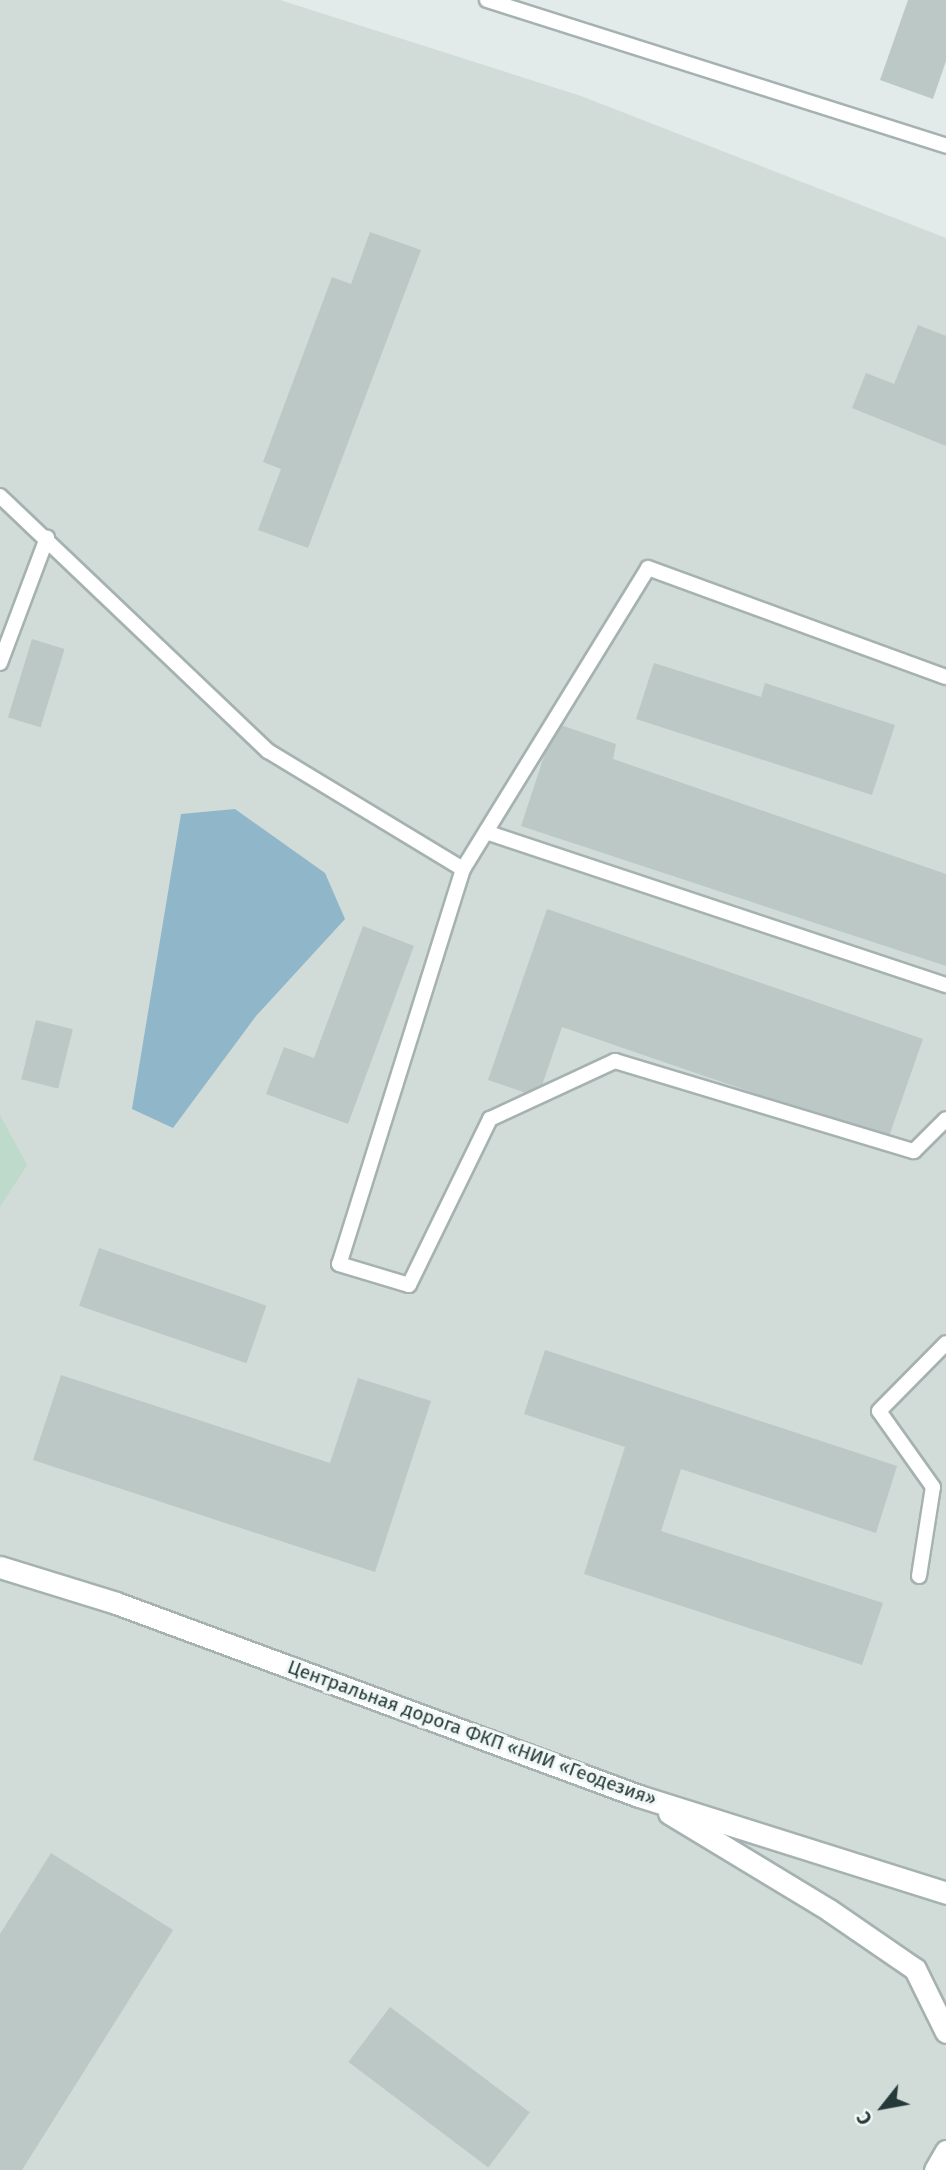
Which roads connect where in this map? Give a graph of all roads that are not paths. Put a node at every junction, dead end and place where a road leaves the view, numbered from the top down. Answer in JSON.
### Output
{"nodes":[{"id":1,"x":487,"y":0,"type":"edge"},
{"id":2,"x":946,"y":146,"type":"edge"},
{"id":3,"x":0,"y":496,"type":"edge"},
{"id":4,"x":47,"y":538,"type":"junction"},
{"id":5,"x":0,"y":663,"type":"edge"},
{"id":6,"x":946,"y":677,"type":"edge"},
{"id":7,"x":486,"y":832,"type":"junction"},
{"id":8,"x":463,"y":869,"type":"junction"},
{"id":9,"x":946,"y":985,"type":"edge"},
{"id":10,"x":946,"y":1119,"type":"edge"},
{"id":11,"x":946,"y":1343,"type":"edge"},
{"id":12,"x":0,"y":1567,"type":"edge"},
{"id":13,"x":919,"y":1576,"type":"dead end"},
{"id":14,"x":639,"y":1796,"type":"junction"},
{"id":15,"x":946,"y":1893,"type":"edge"},
{"id":16,"x":946,"y":2032,"type":"edge"},
{"id":17,"x":946,"y":2151,"type":"edge"},
{"id":18,"x":935,"y":2170,"type":"edge"}],
"edges":[{"from":1,"to":2,"type":"lane"},
{"from":3,"to":4,"type":"lane"},
{"from":4,"to":5,"type":"lane"},
{"from":4,"to":8,"type":"lane"},
{"from":6,"to":7,"type":"lane"},
{"from":7,"to":8,"type":"lane"},
{"from":7,"to":9,"type":"lane"},
{"from":8,"to":10,"type":"lane"},
{"from":11,"to":13,"type":"lane"},
{"from":12,"to":14,"type":"street","name":"Центральная дорога ФКП «НИИ «Геодезия»"},
{"from":14,"to":15,"type":"street","name":"Центральная дорога ФКП «НИИ «Геодезия»"},
{"from":14,"to":16,"type":"street"},
{"from":17,"to":18,"type":"street"}]}
